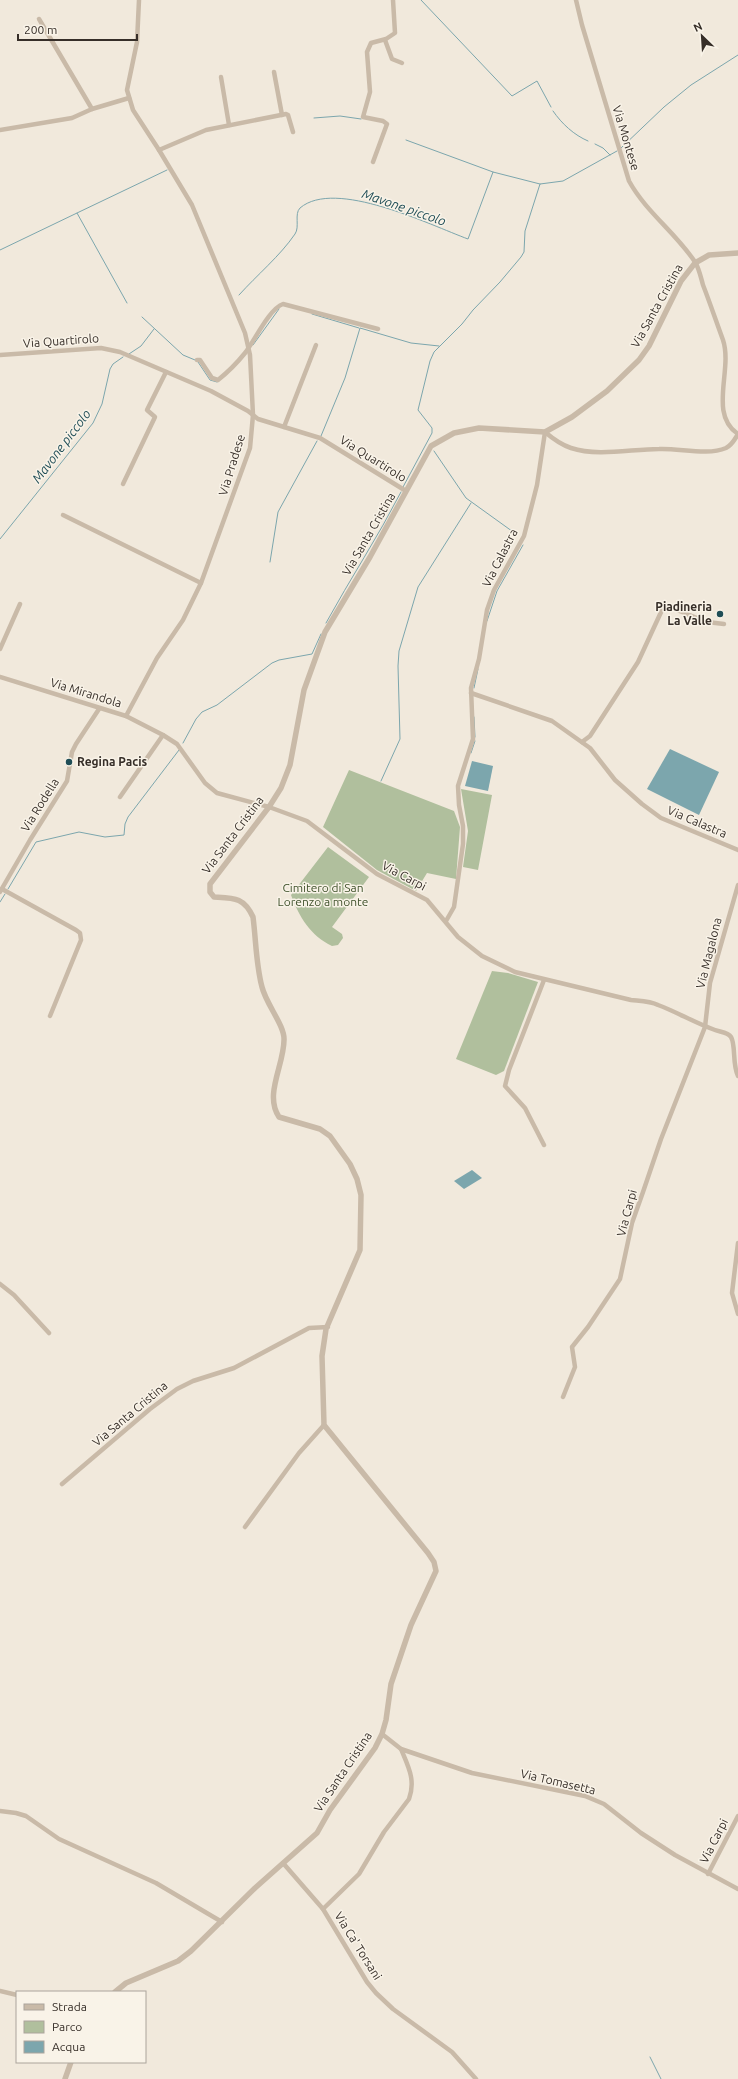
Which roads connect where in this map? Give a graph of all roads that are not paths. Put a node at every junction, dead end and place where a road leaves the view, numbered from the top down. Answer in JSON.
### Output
{"nodes":[{"id":1,"x":139,"y":0,"type":"edge"},
{"id":2,"x":393,"y":0,"type":"edge"},
{"id":3,"x":576,"y":0,"type":"edge"},
{"id":4,"x":39,"y":19,"type":"dead end"},
{"id":5,"x":385,"y":40,"type":"junction"},
{"id":6,"x":402,"y":63,"type":"dead end"},
{"id":7,"x":274,"y":72,"type":"dead end"},
{"id":8,"x":221,"y":77,"type":"dead end"},
{"id":9,"x":129,"y":98,"type":"junction"},
{"id":10,"x":92,"y":109,"type":"junction"},
{"id":11,"x":282,"y":115,"type":"junction"},
{"id":12,"x":229,"y":125,"type":"junction"},
{"id":13,"x":0,"y":130,"type":"edge"},
{"id":14,"x":293,"y":132,"type":"dead end"},
{"id":15,"x":160,"y":150,"type":"junction"},
{"id":16,"x":373,"y":162,"type":"dead end"},
{"id":17,"x":738,"y":253,"type":"edge"},
{"id":18,"x":695,"y":262,"type":"junction"},
{"id":19,"x":378,"y":329,"type":"dead end"},
{"id":20,"x":316,"y":345,"type":"dead end"},
{"id":21,"x":249,"y":347,"type":"junction"},
{"id":22,"x":0,"y":356,"type":"edge"},
{"id":23,"x":197,"y":360,"type":"dead end"},
{"id":24,"x":166,"y":372,"type":"junction"},
{"id":25,"x":253,"y":415,"type":"junction"},
{"id":26,"x":284,"y":428,"type":"junction"},
{"id":27,"x":545,"y":432,"type":"junction"},
{"id":28,"x":738,"y":434,"type":"edge"},
{"id":29,"x":123,"y":484,"type":"dead end"},
{"id":30,"x":406,"y":491,"type":"junction"},
{"id":31,"x":63,"y":515,"type":"dead end"},
{"id":32,"x":202,"y":583,"type":"junction"},
{"id":33,"x":20,"y":604,"type":"dead end"},
{"id":34,"x":724,"y":624,"type":"dead end"},
{"id":35,"x":0,"y":649,"type":"edge"},
{"id":36,"x":0,"y":677,"type":"edge"},
{"id":37,"x":471,"y":693,"type":"junction"},
{"id":38,"x":100,"y":709,"type":"junction"},
{"id":39,"x":126,"y":716,"type":"junction"},
{"id":40,"x":163,"y":735,"type":"junction"},
{"id":41,"x":582,"y":742,"type":"junction"},
{"id":42,"x":120,"y":797,"type":"dead end"},
{"id":43,"x":270,"y":807,"type":"junction"},
{"id":44,"x":738,"y":850,"type":"edge"},
{"id":45,"x":738,"y":885,"type":"edge"},
{"id":46,"x":1,"y":891,"type":"edge"},
{"id":47,"x":446,"y":921,"type":"junction"},
{"id":48,"x":544,"y":980,"type":"junction"},
{"id":49,"x":50,"y":1016,"type":"dead end"},
{"id":50,"x":705,"y":1027,"type":"junction"},
{"id":51,"x":738,"y":1076,"type":"edge"},
{"id":52,"x":544,"y":1145,"type":"dead end"},
{"id":53,"x":738,"y":1243,"type":"edge"},
{"id":54,"x":0,"y":1284,"type":"edge"},
{"id":55,"x":738,"y":1314,"type":"edge"},
{"id":56,"x":328,"y":1327,"type":"junction"},
{"id":57,"x":49,"y":1333,"type":"dead end"},
{"id":58,"x":563,"y":1397,"type":"dead end"},
{"id":59,"x":324,"y":1425,"type":"junction"},
{"id":60,"x":62,"y":1484,"type":"dead end"},
{"id":61,"x":245,"y":1527,"type":"dead end"},
{"id":62,"x":382,"y":1734,"type":"junction"},
{"id":63,"x":401,"y":1749,"type":"junction"},
{"id":64,"x":0,"y":1812,"type":"edge"},
{"id":65,"x":738,"y":1816,"type":"edge"},
{"id":66,"x":283,"y":1863,"type":"junction"},
{"id":67,"x":708,"y":1874,"type":"junction"},
{"id":68,"x":738,"y":1889,"type":"edge"},
{"id":69,"x":323,"y":1910,"type":"junction"},
{"id":70,"x":222,"y":1922,"type":"junction"},
{"id":71,"x":0,"y":1991,"type":"edge"},
{"id":72,"x":116,"y":1991,"type":"edge"},
{"id":73,"x":16,"y":1995,"type":"edge"},
{"id":74,"x":71,"y":2063,"type":"edge"},
{"id":75,"x":65,"y":2079,"type":"edge"},
{"id":76,"x":476,"y":2079,"type":"edge"}],
"edges":[{"from":1,"to":9,"type":"street","name":"Via Pradese"},
{"from":2,"to":5,"type":"street"},
{"from":3,"to":18,"type":"street","name":"Via Montese"},
{"from":4,"to":10,"type":"street"},
{"from":5,"to":6,"type":"street"},
{"from":5,"to":16,"type":"street"},
{"from":7,"to":11,"type":"street"},
{"from":8,"to":12,"type":"street"},
{"from":9,"to":10,"type":"street"},
{"from":9,"to":15,"type":"street","name":"Via Pradese"},
{"from":10,"to":13,"type":"street"},
{"from":11,"to":12,"type":"street"},
{"from":11,"to":14,"type":"street"},
{"from":12,"to":15,"type":"street"},
{"from":15,"to":21,"type":"street","name":"Via Pradese"},
{"from":17,"to":18,"type":"street","name":"Via Santa Cristina"},
{"from":18,"to":27,"type":"street","name":"Via Santa Cristina"},
{"from":18,"to":28,"type":"street"},
{"from":19,"to":21,"type":"street"},
{"from":20,"to":26,"type":"street"},
{"from":21,"to":23,"type":"street"},
{"from":21,"to":25,"type":"street","name":"Via Pradese"},
{"from":22,"to":24,"type":"street","name":"Via Quartirolo"},
{"from":24,"to":25,"type":"street","name":"Via Quartirolo"},
{"from":24,"to":29,"type":"street"},
{"from":25,"to":26,"type":"street","name":"Via Quartirolo"},
{"from":25,"to":32,"type":"street","name":"Via Pradese"},
{"from":26,"to":30,"type":"street","name":"Via Quartirolo"},
{"from":27,"to":28,"type":"street","name":"Via Santa Cristina"},
{"from":27,"to":30,"type":"street","name":"Via Santa Cristina"},
{"from":27,"to":37,"type":"street","name":"Via Calastra"},
{"from":30,"to":43,"type":"street","name":"Via Santa Cristina"},
{"from":31,"to":32,"type":"street"},
{"from":32,"to":39,"type":"street","name":"Via Pradese"},
{"from":33,"to":35,"type":"street"},
{"from":34,"to":41,"type":"street"},
{"from":36,"to":38,"type":"street","name":"Via Mirandola"},
{"from":37,"to":41,"type":"street","name":"Via Calastra"},
{"from":37,"to":47,"type":"street","name":"Via Calastra"},
{"from":38,"to":39,"type":"street","name":"Via Mirandola"},
{"from":38,"to":46,"type":"street","name":"Via Rodella"},
{"from":39,"to":40,"type":"street","name":"Via Mirandola"},
{"from":40,"to":42,"type":"street"},
{"from":40,"to":43,"type":"street","name":"Via Mirandola"},
{"from":41,"to":44,"type":"street","name":"Via Calastra"},
{"from":43,"to":47,"type":"street","name":"Via Carpi"},
{"from":43,"to":56,"type":"street","name":"Via Santa Cristina"},
{"from":45,"to":50,"type":"street","name":"Via Magalona"},
{"from":46,"to":49,"type":"street","name":"Via Rodella"},
{"from":47,"to":48,"type":"street","name":"Via Carpi"},
{"from":48,"to":50,"type":"street","name":"Via Carpi"},
{"from":48,"to":52,"type":"street"},
{"from":50,"to":51,"type":"street","name":"Via Carpi"},
{"from":50,"to":58,"type":"street","name":"Via Carpi"},
{"from":53,"to":55,"type":"street"},
{"from":54,"to":57,"type":"street"},
{"from":56,"to":59,"type":"street","name":"Via Santa Cristina"},
{"from":56,"to":60,"type":"street","name":"Via Santa Cristina"},
{"from":59,"to":61,"type":"street"},
{"from":59,"to":62,"type":"street","name":"Via Santa Cristina"},
{"from":62,"to":63,"type":"street","name":"Via Tomasetta"},
{"from":62,"to":66,"type":"street","name":"Via Santa Cristina"},
{"from":63,"to":67,"type":"street","name":"Via Tomasetta"},
{"from":63,"to":69,"type":"street","name":"Via Tomasetta"},
{"from":64,"to":70,"type":"street"},
{"from":65,"to":67,"type":"street","name":"Via Carpi"},
{"from":66,"to":69,"type":"street","name":"Via Ca' Torsani"},
{"from":66,"to":70,"type":"street","name":"Via Santa Cristina"},
{"from":67,"to":68,"type":"street","name":"Via Tomasetta"},
{"from":69,"to":76,"type":"street","name":"Via Ca' Torsani"},
{"from":70,"to":72,"type":"street","name":"Via Santa Cristina"},
{"from":71,"to":73,"type":"street"},
{"from":74,"to":75,"type":"street"}]}
